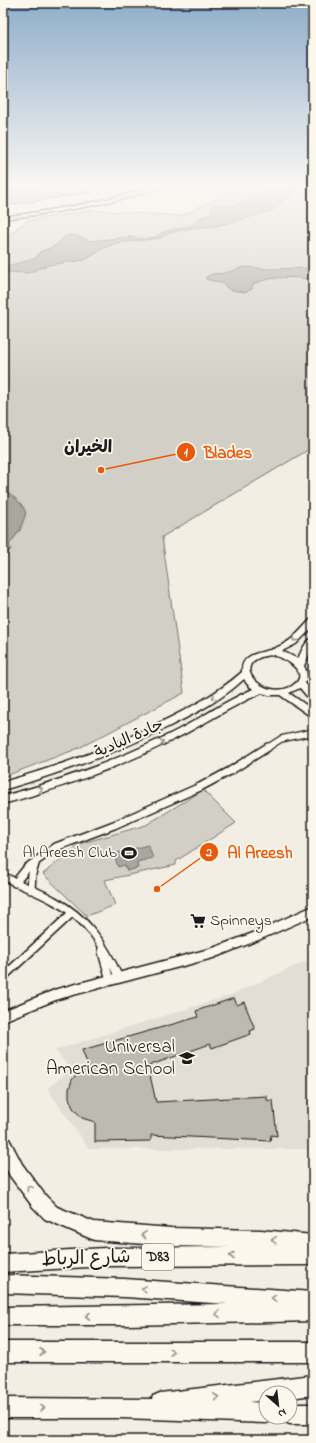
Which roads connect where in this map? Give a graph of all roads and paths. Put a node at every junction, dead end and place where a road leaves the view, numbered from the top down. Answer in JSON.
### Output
{"nodes":[{"id":1,"x":313,"y":622,"type":"edge"},
{"id":2,"x":313,"y":642,"type":"edge"},
{"id":3,"x":273,"y":652,"type":"junction"},
{"id":4,"x":300,"y":665,"type":"junction"},
{"id":5,"x":245,"y":674,"type":"junction"},
{"id":6,"x":300,"y":682,"type":"junction"},
{"id":7,"x":260,"y":690,"type":"junction"},
{"id":8,"x":282,"y":692,"type":"junction"},
{"id":9,"x":313,"y":698,"type":"edge"},
{"id":10,"x":313,"y":716,"type":"edge"},
{"id":11,"x":313,"y":732,"type":"edge"},
{"id":12,"x":303,"y":734,"type":"junction"},
{"id":13,"x":313,"y":737,"type":"edge"},
{"id":14,"x":3,"y":786,"type":"edge"},
{"id":15,"x":3,"y":800,"type":"edge"},
{"id":16,"x":37,"y":860,"type":"junction"},
{"id":17,"x":3,"y":876,"type":"edge"},
{"id":18,"x":15,"y":883,"type":"junction"},
{"id":19,"x":31,"y":890,"type":"junction"},
{"id":20,"x":313,"y":911,"type":"edge"},
{"id":21,"x":72,"y":912,"type":"junction"},
{"id":22,"x":3,"y":977,"type":"edge"},
{"id":23,"x":115,"y":979,"type":"junction"},
{"id":24,"x":3,"y":1016,"type":"edge"},
{"id":25,"x":3,"y":1145,"type":"edge"},
{"id":26,"x":313,"y":1244,"type":"edge"},
{"id":27,"x":313,"y":1256,"type":"edge"},
{"id":28,"x":3,"y":1263,"type":"edge"},
{"id":29,"x":3,"y":1284,"type":"edge"},
{"id":30,"x":313,"y":1301,"type":"edge"},
{"id":31,"x":313,"y":1312,"type":"edge"},
{"id":32,"x":3,"y":1316,"type":"edge"},
{"id":33,"x":3,"y":1352,"type":"edge"},
{"id":34,"x":313,"y":1352,"type":"edge"},
{"id":35,"x":313,"y":1385,"type":"edge"},
{"id":36,"x":3,"y":1408,"type":"edge"},
{"id":37,"x":121,"y":1408,"type":"junction"},
{"id":38,"x":258,"y":1413,"type":"edge"},
{"id":39,"x":298,"y":1414,"type":"edge"},
{"id":40,"x":313,"y":1414,"type":"edge"}],
"edges":[{"from":1,"to":3,"type":"street","one_way":true},
{"from":2,"to":4,"type":"street"},
{"from":3,"to":4,"type":"street"},
{"from":3,"to":5,"type":"street"},
{"from":4,"to":6,"type":"street"},
{"from":5,"to":7,"type":"street"},
{"from":5,"to":14,"type":"street","name":"جادة البادية","one_way":true},
{"from":6,"to":8,"type":"street"},
{"from":6,"to":9,"type":"street"},
{"from":7,"to":8,"type":"street"},
{"from":15,"to":7,"type":"street","name":"جادة البادية","one_way":true},
{"from":8,"to":10,"type":"street"},
{"from":11,"to":12,"type":"street"},
{"from":12,"to":13,"type":"street"},
{"from":12,"to":16,"type":"street"},
{"from":16,"to":18,"type":"street"},
{"from":16,"to":19,"type":"street"},
{"from":17,"to":18,"type":"street"},
{"from":18,"to":19,"type":"street"},
{"from":19,"to":21,"type":"street"},
{"from":20,"to":23,"type":"street"},
{"from":21,"to":22,"type":"street"},
{"from":21,"to":23,"type":"street"},
{"from":23,"to":24,"type":"street"},
{"from":26,"to":25,"type":"highway","one_way":true},
{"from":27,"to":28,"type":"highway","name":"شارع الرباط","number":"D83","one_way":true},
{"from":30,"to":29,"type":"highway","one_way":true},
{"from":31,"to":32,"type":"highway","one_way":true},
{"from":33,"to":34,"type":"highway","one_way":true},
{"from":37,"to":35,"type":"highway","one_way":true},
{"from":36,"to":37,"type":"highway","one_way":true},
{"from":37,"to":38,"type":"highway"},
{"from":39,"to":40,"type":"highway"}]}
